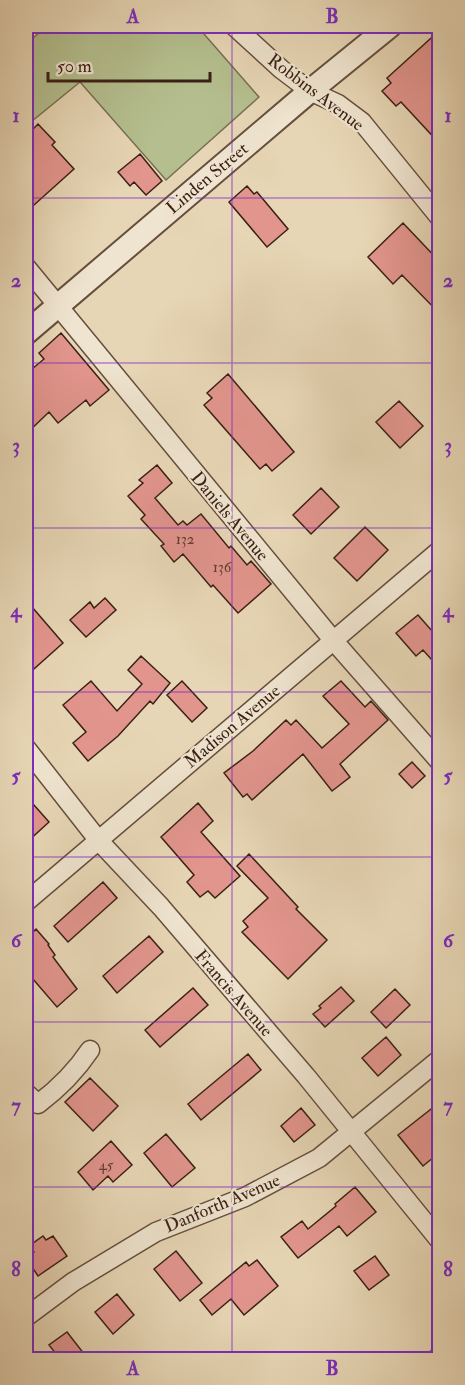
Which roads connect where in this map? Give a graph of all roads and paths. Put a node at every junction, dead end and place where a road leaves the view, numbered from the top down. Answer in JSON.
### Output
{"nodes":[{"id":1,"x":234,"y":26,"type":"edge"},
{"id":2,"x":390,"y":26,"type":"edge"},
{"id":3,"x":310,"y":91,"type":"junction"},
{"id":4,"x":440,"y":218,"type":"edge"},
{"id":5,"x":26,"y":267,"type":"edge"},
{"id":6,"x":57,"y":306,"type":"junction"},
{"id":7,"x":26,"y":333,"type":"edge"},
{"id":8,"x":440,"y":550,"type":"edge"},
{"id":9,"x":333,"y":640,"type":"junction"},
{"id":10,"x":26,"y":748,"type":"edge"},
{"id":11,"x":440,"y":762,"type":"edge"},
{"id":12,"x":99,"y":841,"type":"junction"},
{"id":13,"x":26,"y":902,"type":"edge"},
{"id":14,"x":90,"y":1050,"type":"dead end"},
{"id":15,"x":440,"y":1059,"type":"edge"},
{"id":16,"x":26,"y":1093,"type":"edge"},
{"id":17,"x":350,"y":1132,"type":"junction"},
{"id":18,"x":440,"y":1241,"type":"edge"},
{"id":19,"x":26,"y":1317,"type":"edge"},
{"id":20,"x":440,"y":1356,"type":"edge"},
{"id":21,"x":435,"y":1359,"type":"edge"}],
"edges":[{"from":1,"to":3,"type":"street","name":"Robbins Avenue"},
{"from":2,"to":3,"type":"street","name":"Linden Street"},
{"from":3,"to":4,"type":"street","name":"Robbins Avenue"},
{"from":3,"to":6,"type":"street","name":"Linden Street"},
{"from":5,"to":6,"type":"street","name":"Daniels Avenue"},
{"from":6,"to":7,"type":"street","name":"Linden Street"},
{"from":6,"to":9,"type":"street","name":"Daniels Avenue"},
{"from":8,"to":9,"type":"street","name":"Madison Avenue"},
{"from":9,"to":11,"type":"street","name":"Daniels Avenue"},
{"from":9,"to":12,"type":"street","name":"Madison Avenue"},
{"from":10,"to":12,"type":"street","name":"Francis Avenue"},
{"from":12,"to":13,"type":"street","name":"Madison Avenue"},
{"from":12,"to":17,"type":"street","name":"Francis Avenue"},
{"from":14,"to":16,"type":"street"},
{"from":15,"to":17,"type":"street","name":"Danforth Avenue"},
{"from":17,"to":18,"type":"street","name":"Francis Avenue"},
{"from":17,"to":19,"type":"street","name":"Danforth Avenue"},
{"from":20,"to":21,"type":"street"}]}
